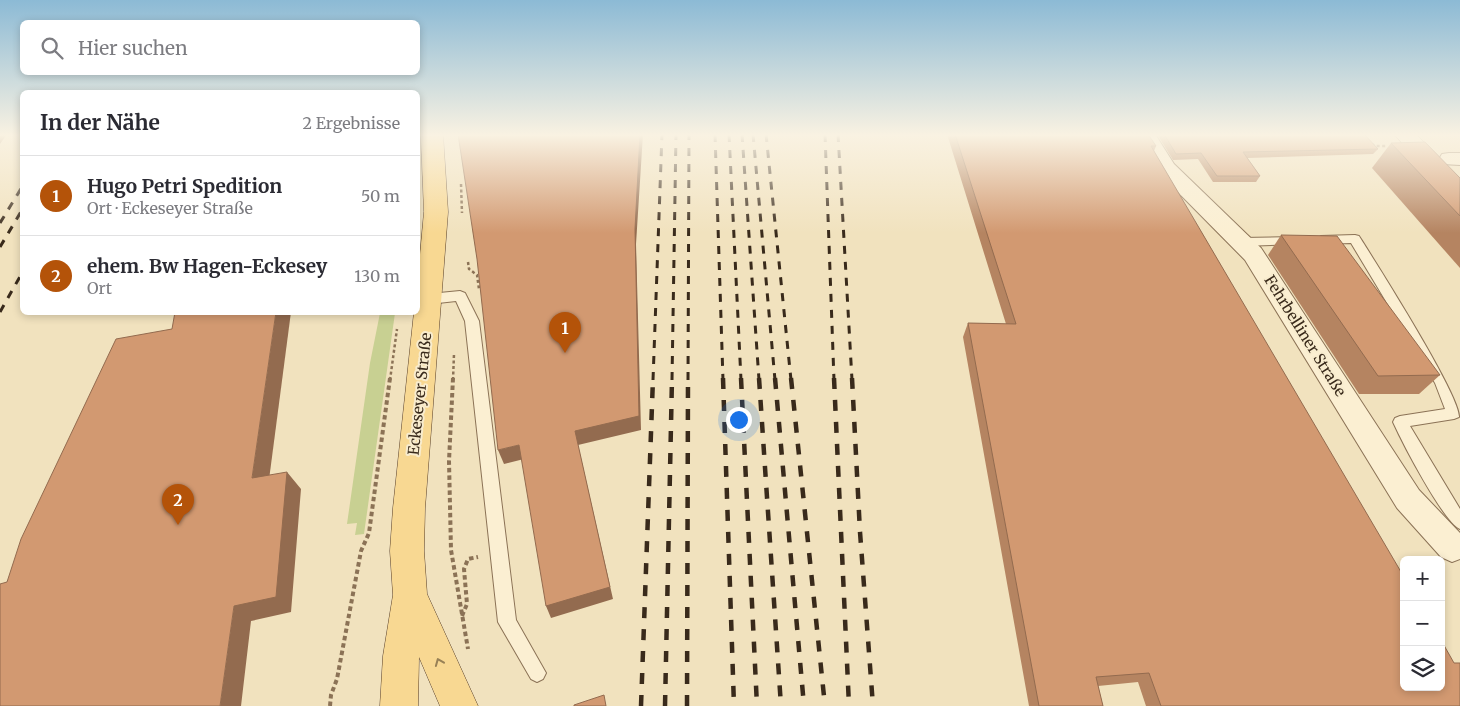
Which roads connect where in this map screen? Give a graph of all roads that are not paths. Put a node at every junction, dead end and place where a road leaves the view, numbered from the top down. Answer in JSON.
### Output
{"nodes":[{"id":1,"x":434,"y":167,"type":"edge"},
{"id":2,"x":1165,"y":167,"type":"edge"},
{"id":3,"x":1428,"y":167,"type":"edge"},
{"id":4,"x":1460,"y":194,"type":"edge"},
{"id":5,"x":1240,"y":242,"type":"junction"},
{"id":6,"x":429,"y":299,"type":"junction"},
{"id":7,"x":1458,"y":543,"type":"edge"},
{"id":8,"x":410,"y":595,"type":"junction"},
{"id":9,"x":537,"y":673,"type":"dead end"},
{"id":10,"x":399,"y":706,"type":"edge"},
{"id":11,"x":458,"y":706,"type":"edge"}],
"edges":[{"from":1,"to":6,"type":"main road","name":"Eckeseyer Straße"},
{"from":2,"to":5,"type":"street","name":"Fehrbelliner Straße"},
{"from":3,"to":4,"type":"street"},
{"from":5,"to":7,"type":"street","name":"Fehrbelliner Straße"},
{"from":5,"to":7,"type":"lane"},
{"from":6,"to":8,"type":"main road","name":"Eckeseyer Straße"},
{"from":6,"to":9,"type":"lane"},
{"from":8,"to":10,"type":"main road","name":"Eckeseyer Straße"},
{"from":11,"to":8,"type":"main road","name":"Eckeseyer Straße","one_way":true}]}
